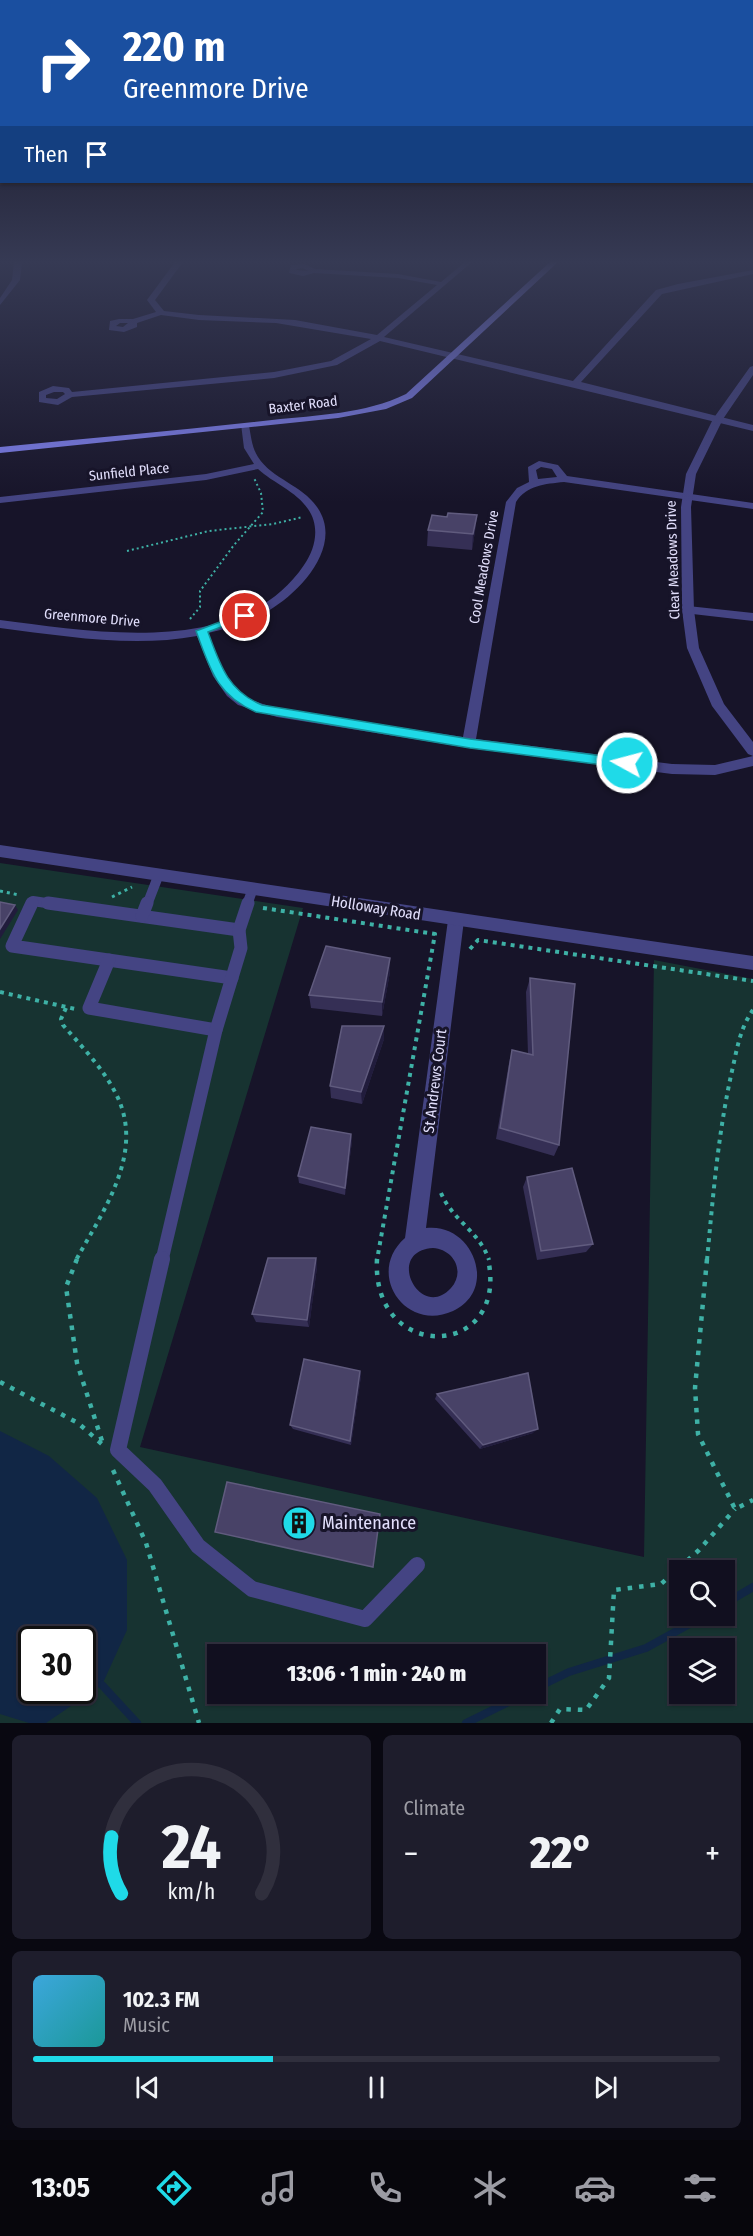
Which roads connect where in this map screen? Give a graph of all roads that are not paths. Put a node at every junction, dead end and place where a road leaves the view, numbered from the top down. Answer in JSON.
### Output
{"nodes":[{"id":1,"x":371,"y":342,"type":"edge"},
{"id":2,"x":392,"y":342,"type":"edge"},
{"id":3,"x":467,"y":342,"type":"edge"},
{"id":4,"x":613,"y":342,"type":"edge"},
{"id":5,"x":453,"y":355,"type":"junction"},
{"id":6,"x":753,"y":369,"type":"edge"},
{"id":7,"x":574,"y":385,"type":"junction"},
{"id":8,"x":70,"y":395,"type":"dead end"},
{"id":9,"x":718,"y":419,"type":"junction"},
{"id":10,"x":244,"y":426,"type":"junction"},
{"id":11,"x":753,"y":428,"type":"edge"},
{"id":12,"x":0,"y":450,"type":"edge"},
{"id":13,"x":255,"y":470,"type":"junction"},
{"id":14,"x":564,"y":479,"type":"junction"},
{"id":15,"x":534,"y":482,"type":"junction"},
{"id":16,"x":686,"y":496,"type":"junction"},
{"id":17,"x":0,"y":500,"type":"edge"},
{"id":18,"x":753,"y":506,"type":"edge"},
{"id":19,"x":688,"y":610,"type":"junction"},
{"id":20,"x":753,"y":617,"type":"edge"},
{"id":21,"x":0,"y":624,"type":"edge"},
{"id":22,"x":201,"y":631,"type":"junction"},
{"id":23,"x":470,"y":743,"type":"junction"},
{"id":24,"x":753,"y":751,"type":"edge"},
{"id":25,"x":753,"y":761,"type":"edge"},
{"id":26,"x":0,"y":851,"type":"edge"},
{"id":27,"x":159,"y":874,"type":"junction"},
{"id":28,"x":253,"y":888,"type":"junction"},
{"id":29,"x":142,"y":916,"type":"junction"},
{"id":30,"x":456,"y":920,"type":"junction"},
{"id":31,"x":240,"y":930,"type":"junction"},
{"id":32,"x":109,"y":960,"type":"junction"},
{"id":33,"x":753,"y":963,"type":"edge"},
{"id":34,"x":232,"y":978,"type":"junction"},
{"id":35,"x":216,"y":1030,"type":"junction"},
{"id":36,"x":414,"y":1242,"type":"dead end"},
{"id":37,"x":417,"y":1565,"type":"dead end"}],
"edges":[{"from":1,"to":8,"type":"street"},
{"from":2,"to":5,"type":"street"},
{"from":3,"to":5,"type":"main road","name":"Baxter Road"},
{"from":4,"to":7,"type":"street"},
{"from":5,"to":7,"type":"street"},
{"from":5,"to":10,"type":"main road","name":"Baxter Road"},
{"from":6,"to":9,"type":"street","name":"Clear Meadows Drive"},
{"from":7,"to":9,"type":"street"},
{"from":9,"to":11,"type":"street"},
{"from":9,"to":16,"type":"street","name":"Clear Meadows Drive"},
{"from":10,"to":12,"type":"main road","name":"Baxter Road"},
{"from":10,"to":13,"type":"street"},
{"from":13,"to":17,"type":"street","name":"Sunfield Place"},
{"from":13,"to":22,"type":"street","name":"Greenmore Drive"},
{"from":14,"to":15,"type":"street"},
{"from":14,"to":15,"type":"street","name":"Cool Meadows Drive"},
{"from":14,"to":16,"type":"street"},
{"from":15,"to":23,"type":"street","name":"Cool Meadows Drive"},
{"from":16,"to":18,"type":"street"},
{"from":16,"to":19,"type":"street","name":"Clear Meadows Drive"},
{"from":19,"to":20,"type":"street"},
{"from":19,"to":24,"type":"street","name":"Clear Meadows Drive"},
{"from":21,"to":22,"type":"street","name":"Greenmore Drive"},
{"from":22,"to":23,"type":"street"},
{"from":23,"to":25,"type":"street"},
{"from":26,"to":27,"type":"street","name":"Holloway Road"},
{"from":27,"to":28,"type":"street","name":"Holloway Road"},
{"from":27,"to":29,"type":"lane"},
{"from":28,"to":30,"type":"street","name":"Holloway Road"},
{"from":28,"to":31,"type":"lane"},
{"from":29,"to":31,"type":"lane"},
{"from":29,"to":32,"type":"lane"},
{"from":30,"to":33,"type":"street","name":"Holloway Road"},
{"from":30,"to":36,"type":"street","name":"St Andrews Court"},
{"from":31,"to":34,"type":"lane"},
{"from":32,"to":34,"type":"lane"},
{"from":32,"to":35,"type":"lane"},
{"from":34,"to":35,"type":"lane"},
{"from":35,"to":37,"type":"lane"}]}
